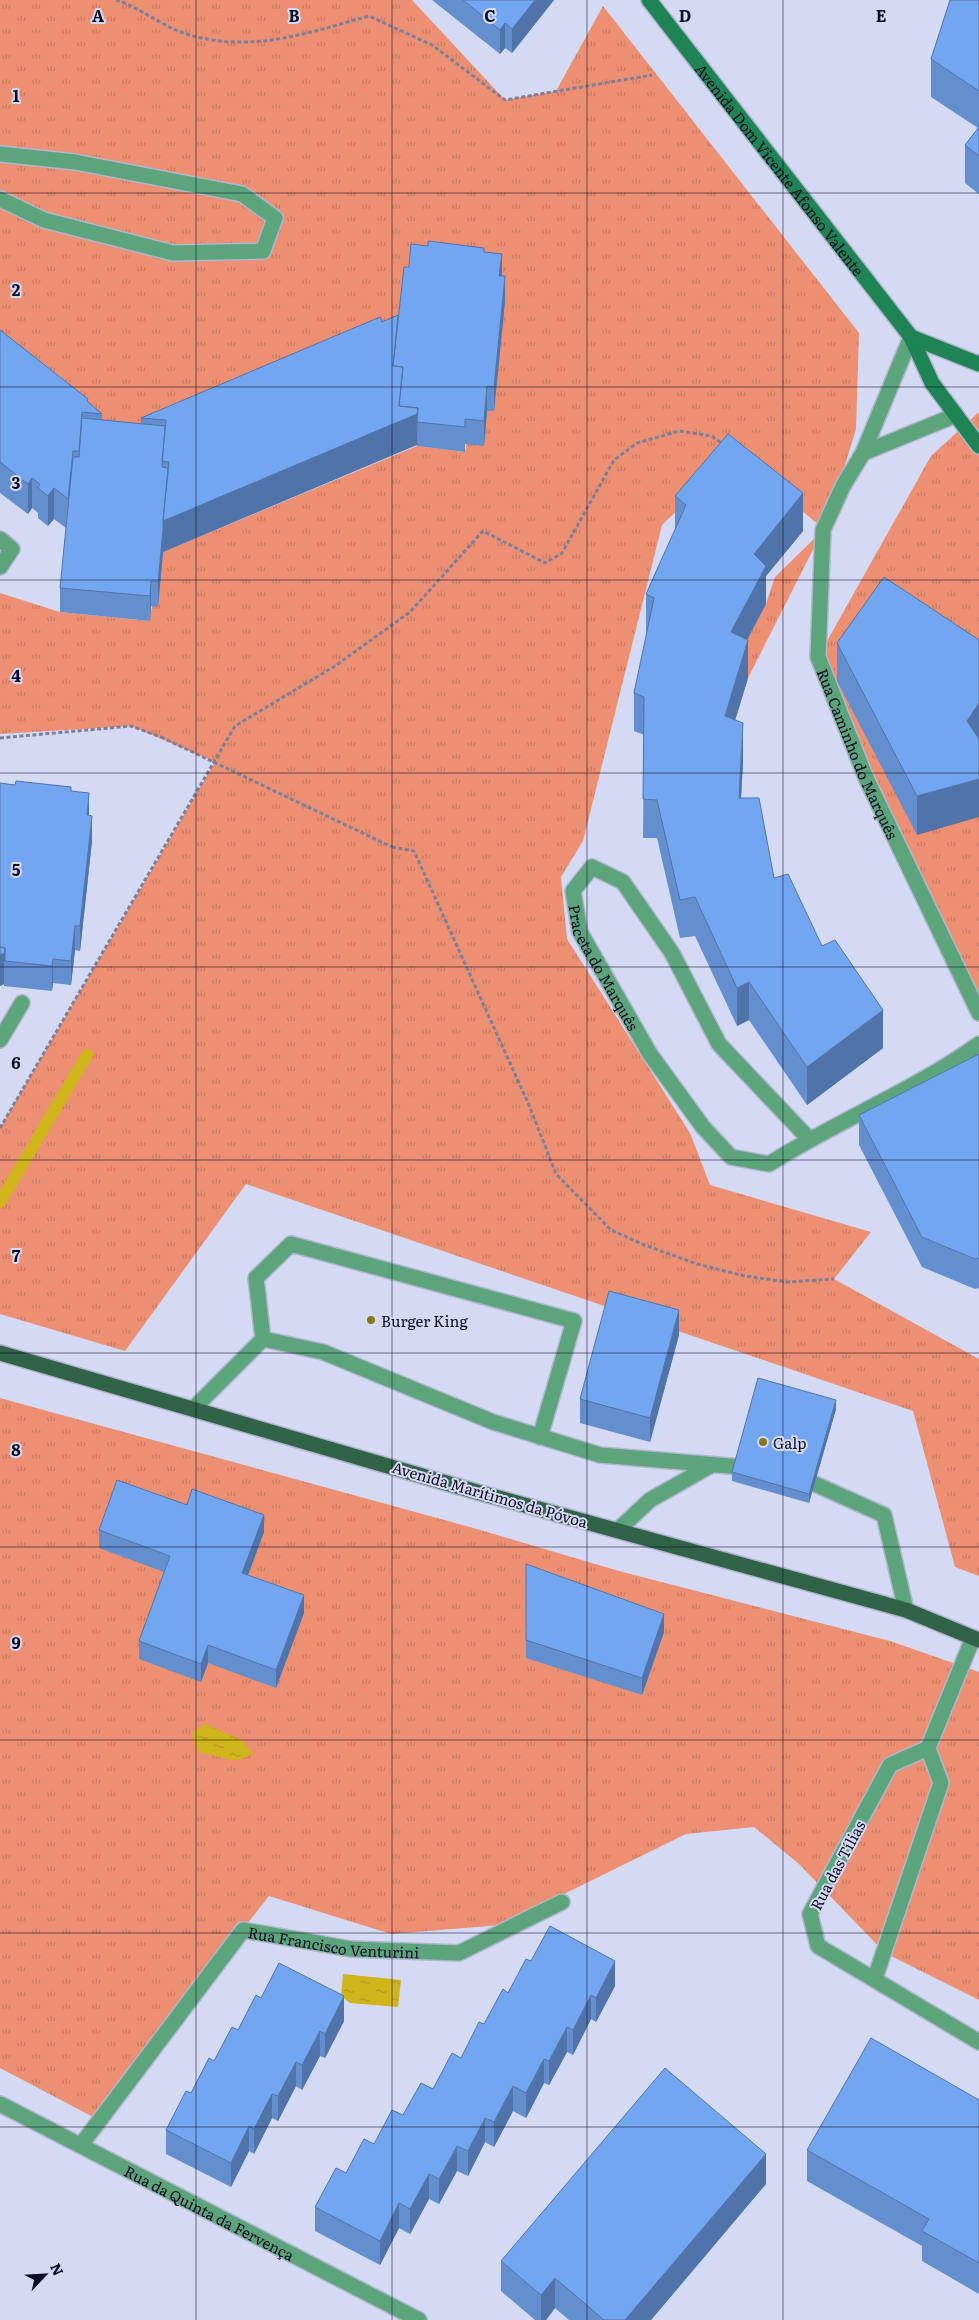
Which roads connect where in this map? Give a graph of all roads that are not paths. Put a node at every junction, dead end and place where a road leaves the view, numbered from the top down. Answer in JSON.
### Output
{"nodes":[{"id":1,"x":649,"y":0,"type":"edge"},
{"id":2,"x":0,"y":154,"type":"edge"},
{"id":3,"x":0,"y":198,"type":"edge"},
{"id":4,"x":912,"y":337,"type":"junction"},
{"id":5,"x":979,"y":364,"type":"edge"},
{"id":6,"x":956,"y":415,"type":"junction"},
{"id":7,"x":979,"y":446,"type":"edge"},
{"id":8,"x":863,"y":453,"type":"junction"},
{"id":9,"x":0,"y":539,"type":"edge"},
{"id":10,"x":0,"y":567,"type":"edge"},
{"id":11,"x":22,"y":1003,"type":"dead end"},
{"id":12,"x":979,"y":1013,"type":"edge"},
{"id":13,"x":0,"y":1040,"type":"edge"},
{"id":14,"x":979,"y":1044,"type":"edge"},
{"id":15,"x":809,"y":1139,"type":"junction"},
{"id":16,"x":263,"y":1339,"type":"junction"},
{"id":17,"x":0,"y":1353,"type":"edge"},
{"id":18,"x":193,"y":1409,"type":"junction"},
{"id":19,"x":540,"y":1437,"type":"junction"},
{"id":20,"x":710,"y":1466,"type":"junction"},
{"id":21,"x":766,"y":1469,"type":"edge"},
{"id":22,"x":785,"y":1470,"type":"edge"},
{"id":23,"x":618,"y":1530,"type":"junction"},
{"id":24,"x":906,"y":1610,"type":"junction"},
{"id":25,"x":976,"y":1639,"type":"edge"},
{"id":26,"x":928,"y":1748,"type":"junction"},
{"id":27,"x":562,"y":1902,"type":"dead end"},
{"id":28,"x":875,"y":1978,"type":"junction"},
{"id":29,"x":979,"y":2042,"type":"edge"},
{"id":30,"x":0,"y":2104,"type":"edge"},
{"id":31,"x":81,"y":2145,"type":"junction"},
{"id":32,"x":419,"y":2320,"type":"edge"}],
"edges":[{"from":1,"to":4,"type":"street","name":"Avenida Dom Vicente Afonso Valente"},
{"from":2,"to":3,"type":"street"},
{"from":4,"to":5,"type":"street"},
{"from":4,"to":6,"type":"street","name":"Avenida Dom Vicente Afonso Valente"},
{"from":4,"to":8,"type":"street","name":"Rua Caminho do Marquês"},
{"from":6,"to":7,"type":"street","name":"Avenida Dom Vicente Afonso Valente"},
{"from":6,"to":8,"type":"street"},
{"from":8,"to":12,"type":"street","name":"Rua Caminho do Marquês"},
{"from":9,"to":10,"type":"street"},
{"from":11,"to":13,"type":"street"},
{"from":14,"to":15,"type":"street","name":"Praceta do Marquês"},
{"from":15,"to":15,"type":"street","name":"Praceta do Marquês"},
{"from":16,"to":18,"type":"street"},
{"from":16,"to":19,"type":"street"},
{"from":16,"to":19,"type":"street"},
{"from":17,"to":18,"type":"main road","name":"Avenida Marítimos da Póvoa"},
{"from":18,"to":23,"type":"main road","name":"Avenida Marítimos da Póvoa"},
{"from":19,"to":20,"type":"street"},
{"from":20,"to":21,"type":"street"},
{"from":20,"to":23,"type":"street"},
{"from":22,"to":24,"type":"street"},
{"from":23,"to":24,"type":"main road","name":"Avenida Marítimos da Póvoa"},
{"from":24,"to":25,"type":"main road","name":"Avenida Marítimos da Póvoa"},
{"from":25,"to":26,"type":"street"},
{"from":26,"to":28,"type":"street"},
{"from":26,"to":28,"type":"street","name":"Rua das Tílias"},
{"from":27,"to":31,"type":"street","name":"Rua Francisco Venturini"},
{"from":28,"to":29,"type":"street","name":"Rua das Tílias"},
{"from":30,"to":31,"type":"street","name":"Rua da Quinta da Fervença"},
{"from":31,"to":32,"type":"street","name":"Rua da Quinta da Fervença"}]}
